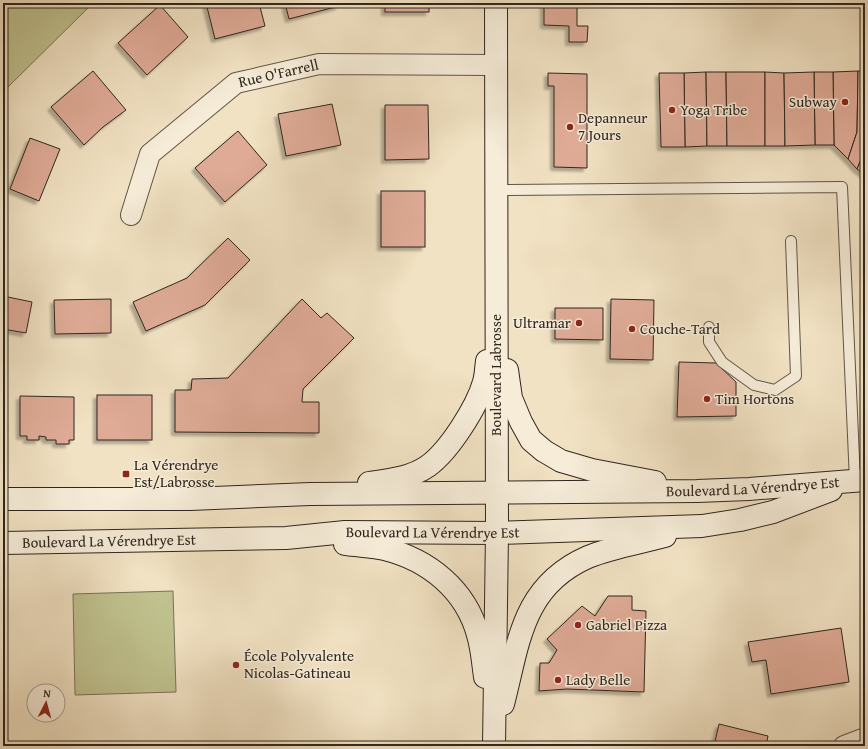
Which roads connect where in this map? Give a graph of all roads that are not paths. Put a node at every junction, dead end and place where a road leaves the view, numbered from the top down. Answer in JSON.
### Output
{"nodes":[{"id":1,"x":496,"y":3,"type":"edge"},
{"id":2,"x":496,"y":65,"type":"junction"},
{"id":3,"x":496,"y":190,"type":"junction"},
{"id":4,"x":131,"y":215,"type":"dead end"},
{"id":5,"x":790,"y":241,"type":"dead end"},
{"id":6,"x":496,"y":294,"type":"junction"},
{"id":7,"x":709,"y":327,"type":"dead end"},
{"id":8,"x":860,"y":481,"type":"edge"},
{"id":9,"x":697,"y":491,"type":"junction"},
{"id":10,"x":497,"y":493,"type":"junction"},
{"id":11,"x":310,"y":494,"type":"junction"},
{"id":12,"x":3,"y":499,"type":"edge"},
{"id":13,"x":702,"y":526,"type":"junction"},
{"id":14,"x":497,"y":533,"type":"junction"},
{"id":15,"x":286,"y":538,"type":"junction"},
{"id":16,"x":3,"y":544,"type":"edge"},
{"id":17,"x":865,"y":738,"type":"edge"},
{"id":18,"x":494,"y":741,"type":"edge"},
{"id":19,"x":844,"y":746,"type":"edge"}],
"edges":[{"from":1,"to":2,"type":"main road","name":"Boulevard Labrosse"},
{"from":2,"to":3,"type":"main road","name":"Boulevard Labrosse"},
{"from":2,"to":4,"type":"street","name":"Rue O'Farrell"},
{"from":3,"to":6,"type":"main road","name":"Boulevard Labrosse"},
{"from":3,"to":8,"type":"lane"},
{"from":5,"to":7,"type":"lane"},
{"from":6,"to":9,"type":"main road"},
{"from":6,"to":10,"type":"main road","name":"Boulevard Labrosse"},
{"from":6,"to":11,"type":"main road"},
{"from":8,"to":9,"type":"main road","name":"Boulevard La Vérendrye Est"},
{"from":8,"to":13,"type":"main road","name":"Boulevard La Vérendrye Est"},
{"from":9,"to":10,"type":"main road","name":"Boulevard La Vérendrye Est"},
{"from":10,"to":11,"type":"main road","name":"Boulevard La Vérendrye Est"},
{"from":10,"to":14,"type":"main road","name":"Boulevard Labrosse"},
{"from":11,"to":12,"type":"main road","name":"Boulevard La Vérendrye Est"},
{"from":13,"to":14,"type":"main road","name":"Boulevard La Vérendrye Est"},
{"from":13,"to":18,"type":"main road"},
{"from":14,"to":15,"type":"main road","name":"Boulevard La Vérendrye Est"},
{"from":14,"to":18,"type":"main road","name":"Boulevard Labrosse"},
{"from":15,"to":16,"type":"main road","name":"Boulevard La Vérendrye Est"},
{"from":15,"to":18,"type":"main road"},
{"from":17,"to":19,"type":"street"}]}
